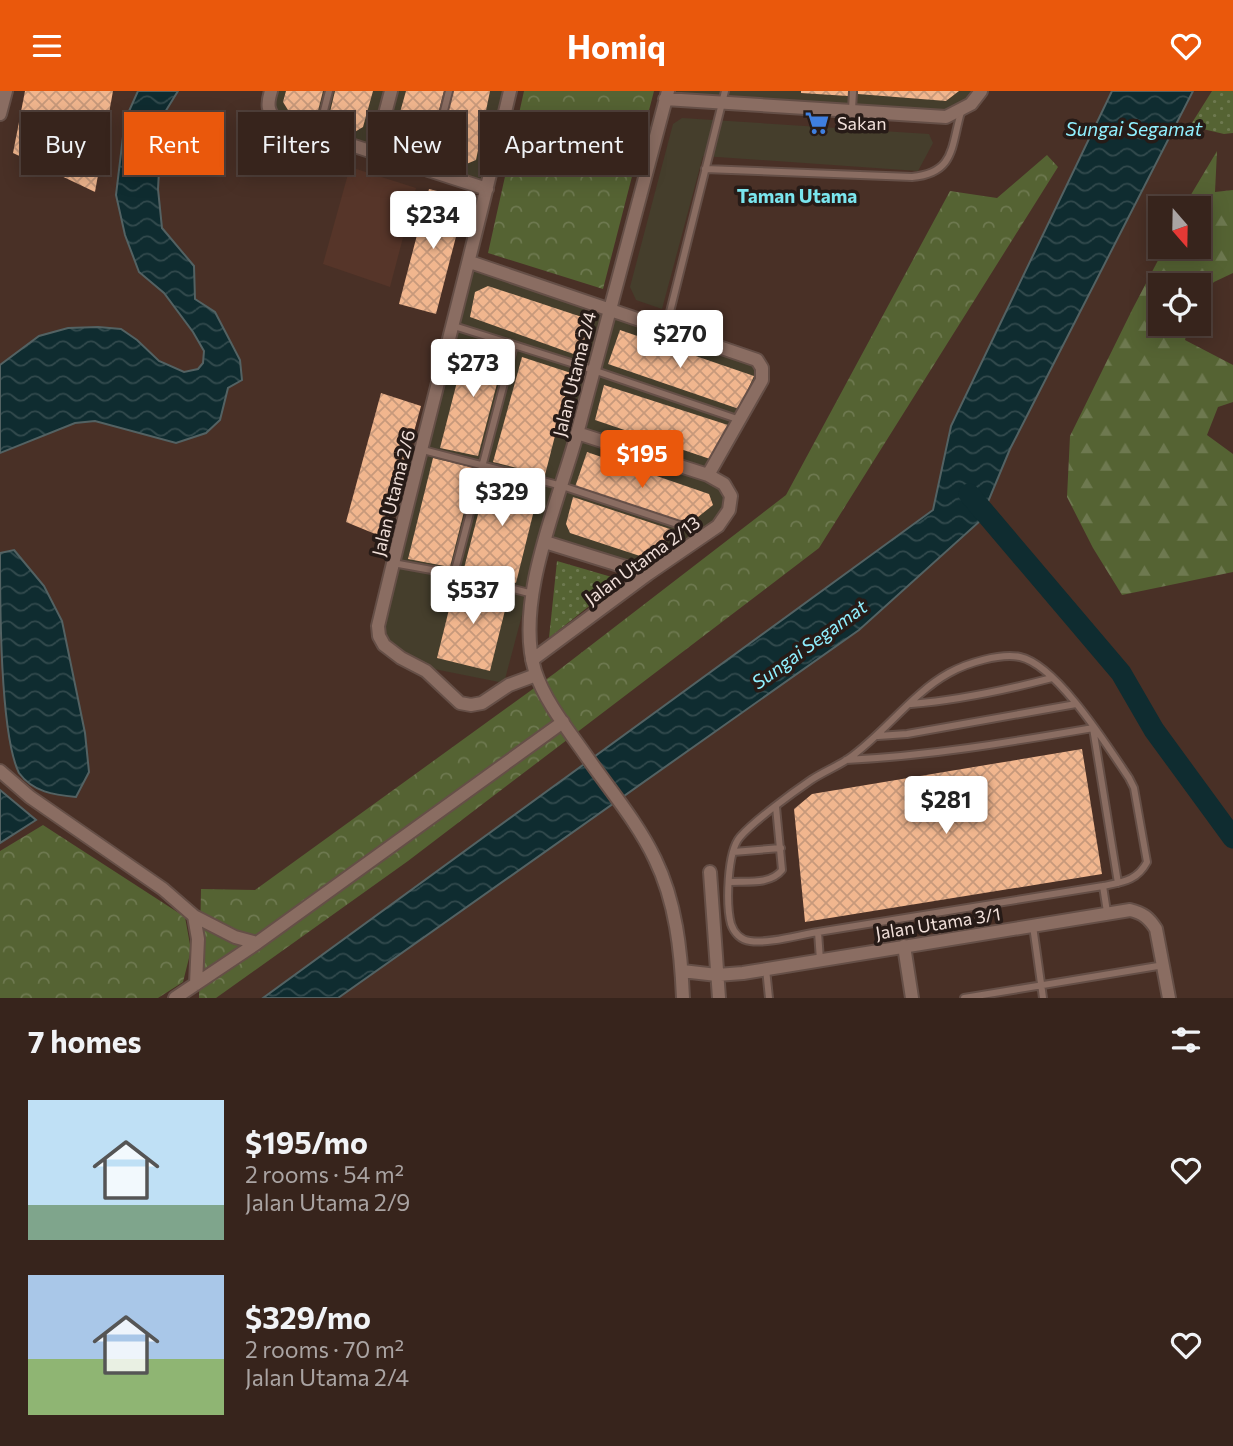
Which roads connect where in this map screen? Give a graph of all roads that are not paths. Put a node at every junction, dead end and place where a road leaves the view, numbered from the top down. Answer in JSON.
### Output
{"nodes":[{"id":1,"x":6,"y":91,"type":"edge"},
{"id":2,"x":271,"y":91,"type":"edge"},
{"id":3,"x":329,"y":91,"type":"edge"},
{"id":4,"x":391,"y":91,"type":"edge"},
{"id":5,"x":449,"y":91,"type":"edge"},
{"id":6,"x":510,"y":91,"type":"edge"},
{"id":7,"x":725,"y":91,"type":"edge"},
{"id":8,"x":853,"y":91,"type":"edge"},
{"id":9,"x":981,"y":91,"type":"edge"},
{"id":10,"x":667,"y":95,"type":"edge"},
{"id":11,"x":722,"y":104,"type":"junction"},
{"id":12,"x":269,"y":112,"type":"edge"},
{"id":13,"x":324,"y":112,"type":"edge"},
{"id":14,"x":385,"y":112,"type":"edge"},
{"id":15,"x":444,"y":112,"type":"edge"},
{"id":16,"x":852,"y":112,"type":"junction"},
{"id":17,"x":961,"y":112,"type":"junction"},
{"id":18,"x":0,"y":114,"type":"edge"},
{"id":19,"x":705,"y":169,"type":"junction"},
{"id":20,"x":444,"y":175,"type":"edge"},
{"id":21,"x":487,"y":189,"type":"junction"},
{"id":22,"x":470,"y":262,"type":"junction"},
{"id":23,"x":608,"y":309,"type":"junction"},
{"id":24,"x":454,"y":326,"type":"junction"},
{"id":25,"x":666,"y":328,"type":"junction"},
{"id":26,"x":514,"y":345,"type":"junction"},
{"id":27,"x":593,"y":370,"type":"junction"},
{"id":28,"x":740,"y":420,"type":"junction"},
{"id":29,"x":577,"y":433,"type":"junction"},
{"id":30,"x":423,"y":450,"type":"junction"},
{"id":31,"x":483,"y":464,"type":"junction"},
{"id":32,"x":708,"y":475,"type":"junction"},
{"id":33,"x":562,"y":486,"type":"junction"},
{"id":34,"x":702,"y":537,"type":"junction"},
{"id":35,"x":545,"y":542,"type":"junction"},
{"id":36,"x":393,"y":563,"type":"junction"},
{"id":37,"x":648,"y":574,"type":"junction"},
{"id":38,"x":454,"y":575,"type":"junction"},
{"id":39,"x":533,"y":594,"type":"junction"},
{"id":40,"x":532,"y":660,"type":"junction"},
{"id":41,"x":536,"y":675,"type":"junction"},
{"id":42,"x":1052,"y":678,"type":"junction"},
{"id":43,"x":911,"y":704,"type":"junction"},
{"id":44,"x":1076,"y":704,"type":"junction"},
{"id":45,"x":566,"y":727,"type":"junction"},
{"id":46,"x":1093,"y":728,"type":"junction"},
{"id":47,"x":877,"y":736,"type":"junction"},
{"id":48,"x":846,"y":760,"type":"junction"},
{"id":49,"x":0,"y":771,"type":"edge"},
{"id":50,"x":776,"y":807,"type":"junction"},
{"id":51,"x":781,"y":848,"type":"junction"},
{"id":52,"x":733,"y":852,"type":"junction"},
{"id":53,"x":710,"y":872,"type":"dead end"},
{"id":54,"x":730,"y":883,"type":"junction"},
{"id":55,"x":1118,"y":883,"type":"junction"},
{"id":56,"x":1103,"y":886,"type":"junction"},
{"id":57,"x":1107,"y":912,"type":"junction"},
{"id":58,"x":194,"y":916,"type":"junction"},
{"id":59,"x":1033,"y":926,"type":"junction"},
{"id":60,"x":818,"y":932,"type":"junction"},
{"id":61,"x":257,"y":943,"type":"junction"},
{"id":62,"x":904,"y":946,"type":"junction"},
{"id":63,"x":820,"y":960,"type":"junction"},
{"id":64,"x":1164,"y":965,"type":"junction"},
{"id":65,"x":766,"y":969,"type":"junction"},
{"id":66,"x":682,"y":971,"type":"junction"},
{"id":67,"x":717,"y":975,"type":"junction"},
{"id":68,"x":196,"y":984,"type":"junction"},
{"id":69,"x":1042,"y":986,"type":"junction"},
{"id":70,"x":175,"y":998,"type":"edge"},
{"id":71,"x":683,"y":998,"type":"edge"},
{"id":72,"x":719,"y":998,"type":"edge"},
{"id":73,"x":769,"y":998,"type":"edge"},
{"id":74,"x":912,"y":998,"type":"edge"},
{"id":75,"x":964,"y":998,"type":"edge"},
{"id":76,"x":1043,"y":998,"type":"edge"},
{"id":77,"x":1169,"y":998,"type":"edge"}],
"edges":[{"from":1,"to":18,"type":"street"},
{"from":2,"to":12,"type":"street"},
{"from":3,"to":13,"type":"lane"},
{"from":4,"to":14,"type":"street"},
{"from":5,"to":15,"type":"lane"},
{"from":6,"to":21,"type":"street","name":"Jalan Utama 2/6"},
{"from":7,"to":11,"type":"lane"},
{"from":8,"to":16,"type":"lane"},
{"from":9,"to":17,"type":"street"},
{"from":10,"to":11,"type":"street"},
{"from":10,"to":23,"type":"street","name":"Jalan Utama 2/4"},
{"from":11,"to":16,"type":"street"},
{"from":11,"to":19,"type":"lane"},
{"from":16,"to":17,"type":"street"},
{"from":17,"to":19,"type":"lane"},
{"from":19,"to":25,"type":"lane"},
{"from":20,"to":21,"type":"street"},
{"from":21,"to":22,"type":"street","name":"Jalan Utama 2/6"},
{"from":22,"to":23,"type":"street"},
{"from":22,"to":24,"type":"street","name":"Jalan Utama 2/6"},
{"from":23,"to":25,"type":"street"},
{"from":23,"to":27,"type":"street","name":"Jalan Utama 2/4"},
{"from":24,"to":26,"type":"lane"},
{"from":24,"to":30,"type":"street","name":"Jalan Utama 2/6"},
{"from":25,"to":28,"type":"street"},
{"from":26,"to":27,"type":"lane"},
{"from":26,"to":31,"type":"lane"},
{"from":27,"to":28,"type":"lane"},
{"from":27,"to":29,"type":"street","name":"Jalan Utama 2/4"},
{"from":28,"to":32,"type":"street"},
{"from":29,"to":32,"type":"street"},
{"from":29,"to":33,"type":"street","name":"Jalan Utama 2/4"},
{"from":30,"to":31,"type":"lane"},
{"from":30,"to":36,"type":"street","name":"Jalan Utama 2/6"},
{"from":31,"to":33,"type":"lane"},
{"from":31,"to":38,"type":"lane"},
{"from":32,"to":34,"type":"street","name":"Jalan Utama 2/13"},
{"from":33,"to":34,"type":"lane"},
{"from":33,"to":35,"type":"street","name":"Jalan Utama 2/4"},
{"from":34,"to":37,"type":"street","name":"Jalan Utama 2/13"},
{"from":35,"to":37,"type":"street"},
{"from":35,"to":39,"type":"street","name":"Jalan Utama 2/4"},
{"from":36,"to":38,"type":"lane"},
{"from":36,"to":41,"type":"street","name":"Jalan Utama 2/6"},
{"from":37,"to":40,"type":"street","name":"Jalan Utama 2/13"},
{"from":38,"to":39,"type":"lane"},
{"from":39,"to":40,"type":"street","name":"Jalan Utama 2/4"},
{"from":40,"to":41,"type":"street","name":"Jalan Utama 2/4"},
{"from":41,"to":45,"type":"street","name":"Jalan Utama 2/4"},
{"from":42,"to":43,"type":"lane"},
{"from":42,"to":43,"type":"lane"},
{"from":42,"to":44,"type":"lane"},
{"from":43,"to":47,"type":"lane"},
{"from":44,"to":46,"type":"lane"},
{"from":44,"to":47,"type":"lane"},
{"from":45,"to":61,"type":"street"},
{"from":45,"to":66,"type":"street","name":"Jalan Utama 2/4"},
{"from":46,"to":48,"type":"lane"},
{"from":46,"to":55,"type":"lane"},
{"from":46,"to":55,"type":"lane"},
{"from":47,"to":48,"type":"lane"},
{"from":48,"to":50,"type":"lane"},
{"from":49,"to":58,"type":"street"},
{"from":50,"to":51,"type":"lane"},
{"from":50,"to":52,"type":"lane"},
{"from":51,"to":52,"type":"lane"},
{"from":51,"to":54,"type":"lane"},
{"from":52,"to":54,"type":"lane"},
{"from":53,"to":67,"type":"street"},
{"from":54,"to":60,"type":"lane"},
{"from":55,"to":56,"type":"lane"},
{"from":56,"to":57,"type":"lane"},
{"from":56,"to":60,"type":"lane"},
{"from":57,"to":59,"type":"street","name":"Jalan Utama 3/1"},
{"from":57,"to":64,"type":"street","name":"Jalan Utama 3/1"},
{"from":58,"to":61,"type":"street"},
{"from":58,"to":68,"type":"street"},
{"from":59,"to":62,"type":"street","name":"Jalan Utama 3/1"},
{"from":59,"to":69,"type":"lane"},
{"from":60,"to":63,"type":"lane"},
{"from":61,"to":68,"type":"street"},
{"from":62,"to":63,"type":"street","name":"Jalan Utama 3/1"},
{"from":62,"to":74,"type":"street"},
{"from":63,"to":65,"type":"street","name":"Jalan Utama 3/1"},
{"from":64,"to":69,"type":"lane"},
{"from":64,"to":77,"type":"street","name":"Jalan Utama 3/1"},
{"from":65,"to":67,"type":"street","name":"Jalan Utama 3/1"},
{"from":65,"to":73,"type":"lane"},
{"from":66,"to":67,"type":"street","name":"Jalan Utama 3/1"},
{"from":66,"to":71,"type":"street","name":"Jalan Utama 2/4"},
{"from":67,"to":72,"type":"street"},
{"from":68,"to":70,"type":"street"},
{"from":69,"to":75,"type":"lane"},
{"from":69,"to":76,"type":"lane"}]}
